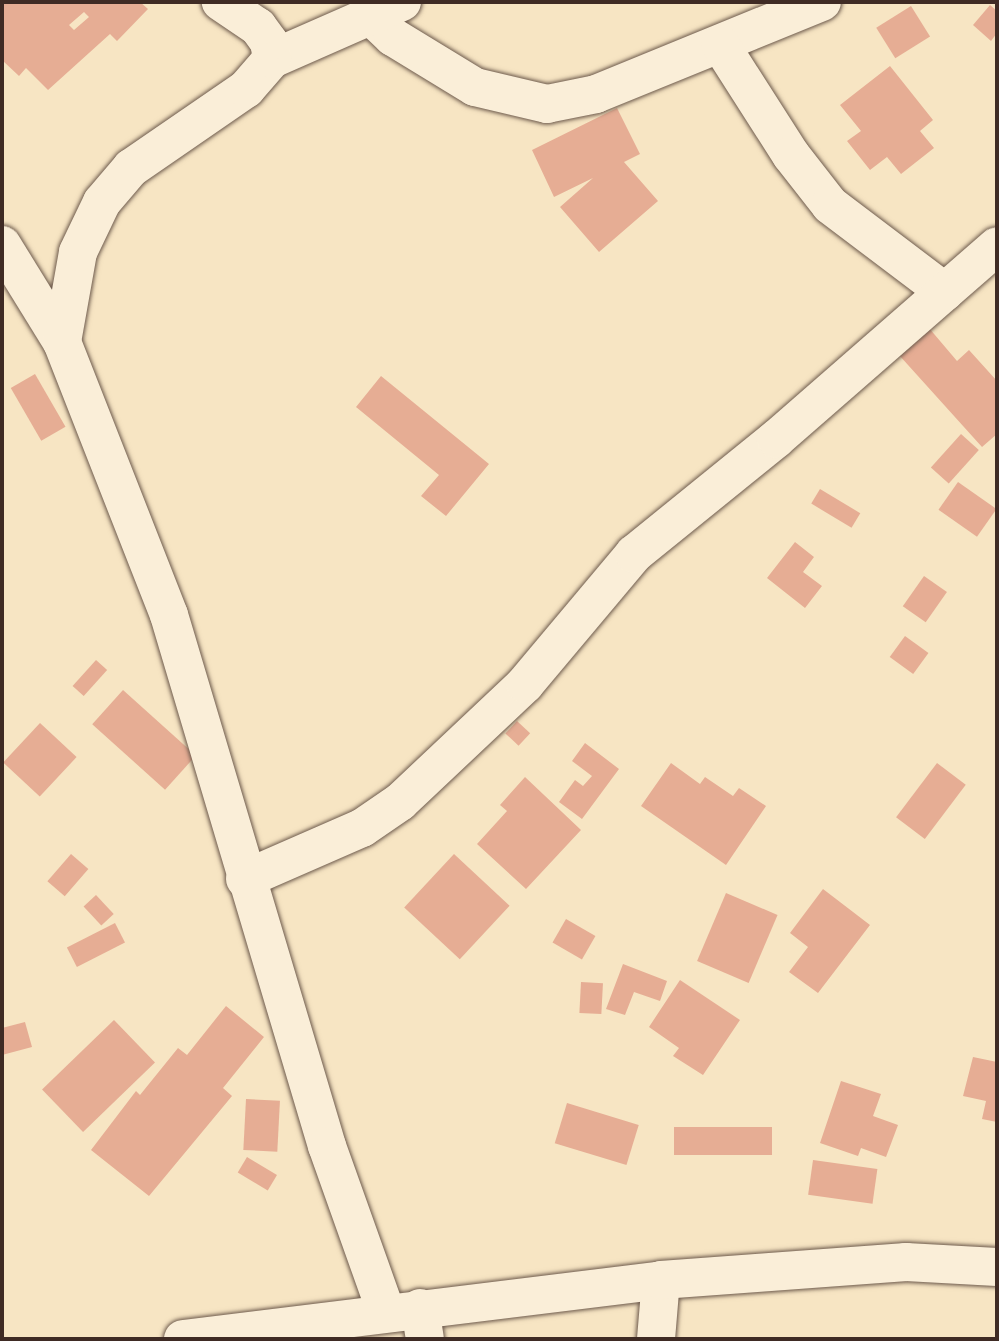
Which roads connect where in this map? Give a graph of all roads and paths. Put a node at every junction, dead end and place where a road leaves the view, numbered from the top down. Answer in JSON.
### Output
{"nodes":[{"id":1,"x":221,"y":2,"type":"edge"},
{"id":2,"x":822,"y":2,"type":"edge"},
{"id":3,"x":387,"y":9,"type":"edge"},
{"id":4,"x":720,"y":44,"type":"junction"},
{"id":5,"x":272,"y":60,"type":"junction"},
{"id":6,"x":2,"y":245,"type":"edge"},
{"id":7,"x":997,"y":246,"type":"edge"},
{"id":8,"x":945,"y":292,"type":"junction"},
{"id":9,"x":62,"y":342,"type":"junction"},
{"id":10,"x":245,"y":879,"type":"junction"},
{"id":11,"x":997,"y":1267,"type":"edge"},
{"id":12,"x":661,"y":1280,"type":"junction"},
{"id":13,"x":411,"y":1320,"type":"edge"},
{"id":14,"x":183,"y":1339,"type":"edge"},
{"id":15,"x":656,"y":1339,"type":"edge"}],
"edges":[{"from":1,"to":5,"type":"street"},
{"from":2,"to":4,"type":"street"},
{"from":3,"to":4,"type":"street"},
{"from":3,"to":5,"type":"street"},
{"from":4,"to":8,"type":"street"},
{"from":5,"to":9,"type":"street"},
{"from":6,"to":9,"type":"street"},
{"from":7,"to":8,"type":"street"},
{"from":8,"to":10,"type":"street"},
{"from":9,"to":10,"type":"street"},
{"from":10,"to":13,"type":"street"},
{"from":11,"to":12,"type":"street"},
{"from":12,"to":13,"type":"street"},
{"from":12,"to":15,"type":"street"},
{"from":13,"to":14,"type":"street"}]}
